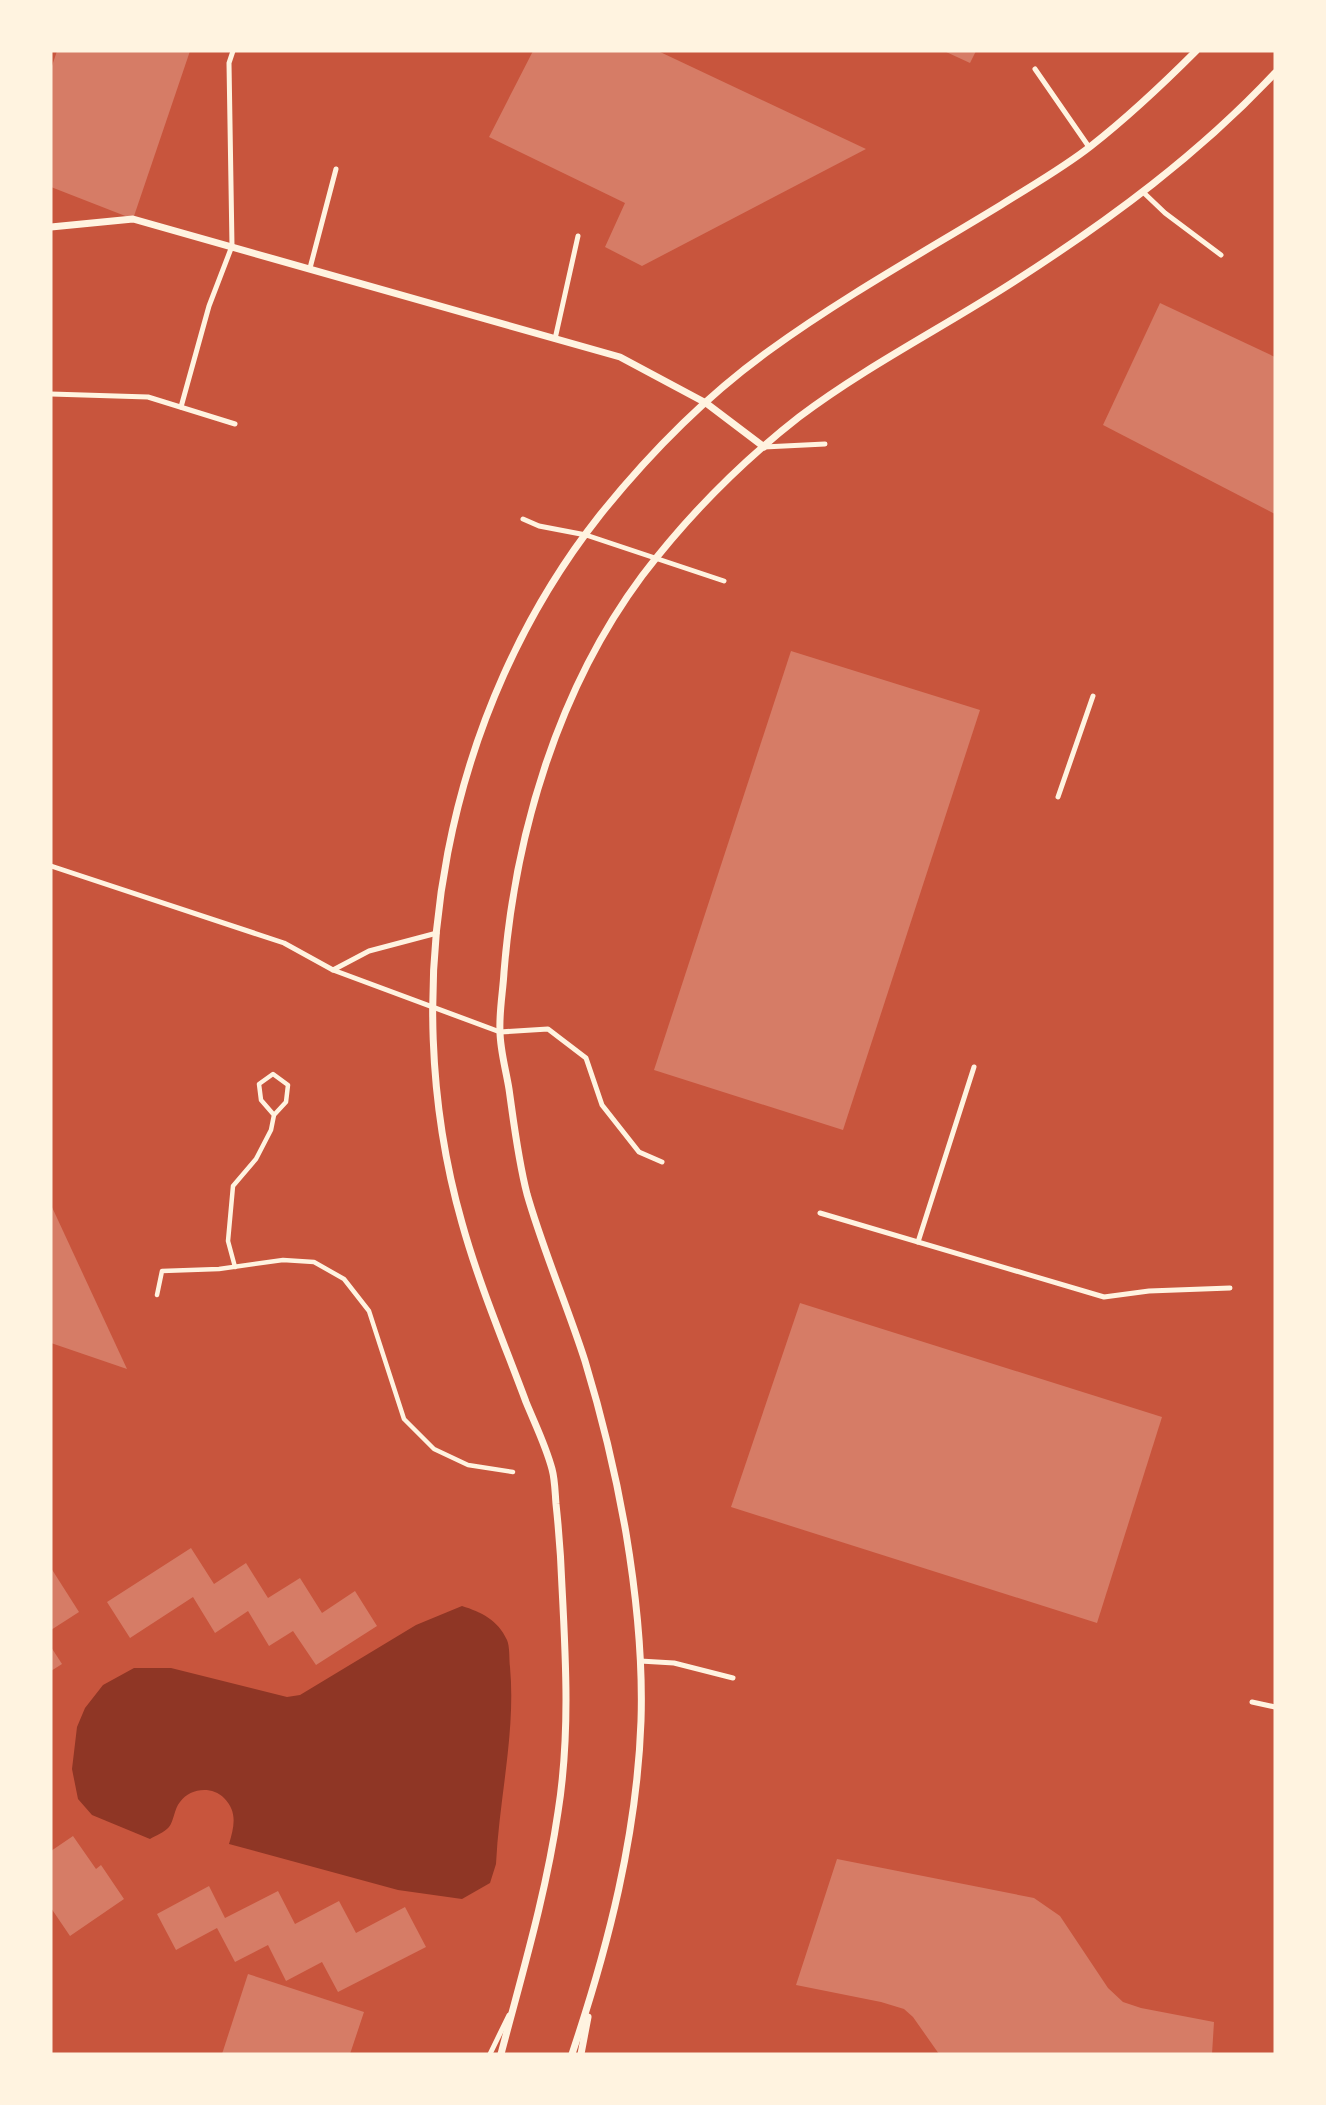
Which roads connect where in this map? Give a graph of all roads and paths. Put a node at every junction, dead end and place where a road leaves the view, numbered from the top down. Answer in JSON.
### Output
{"nodes":[{"id":1,"x":233,"y":51,"type":"edge"},
{"id":2,"x":1196,"y":51,"type":"edge"},
{"id":3,"x":1035,"y":69,"type":"dead end"},
{"id":4,"x":1275,"y":73,"type":"edge"},
{"id":5,"x":1089,"y":147,"type":"junction"},
{"id":6,"x":336,"y":169,"type":"dead end"},
{"id":7,"x":1143,"y":192,"type":"junction"},
{"id":8,"x":51,"y":227,"type":"edge"},
{"id":9,"x":578,"y":236,"type":"dead end"},
{"id":10,"x":232,"y":246,"type":"junction"},
{"id":11,"x":1221,"y":255,"type":"dead end"},
{"id":12,"x":310,"y":268,"type":"junction"},
{"id":13,"x":555,"y":339,"type":"junction"},
{"id":14,"x":51,"y":394,"type":"edge"},
{"id":15,"x":706,"y":403,"type":"junction"},
{"id":16,"x":181,"y":407,"type":"junction"},
{"id":17,"x":235,"y":424,"type":"dead end"},
{"id":18,"x":825,"y":444,"type":"dead end"},
{"id":19,"x":764,"y":447,"type":"junction"},
{"id":20,"x":523,"y":519,"type":"dead end"},
{"id":21,"x":586,"y":535,"type":"junction"},
{"id":22,"x":658,"y":558,"type":"junction"},
{"id":23,"x":724,"y":581,"type":"dead end"},
{"id":24,"x":1093,"y":696,"type":"dead end"},
{"id":25,"x":1058,"y":797,"type":"dead end"},
{"id":26,"x":51,"y":866,"type":"edge"},
{"id":27,"x":437,"y":933,"type":"junction"},
{"id":28,"x":332,"y":970,"type":"junction"},
{"id":29,"x":431,"y":1008,"type":"junction"},
{"id":30,"x":500,"y":1032,"type":"junction"},
{"id":31,"x":974,"y":1067,"type":"dead end"},
{"id":32,"x":274,"y":1115,"type":"junction"},
{"id":33,"x":662,"y":1162,"type":"dead end"},
{"id":34,"x":820,"y":1213,"type":"dead end"},
{"id":35,"x":918,"y":1242,"type":"junction"},
{"id":36,"x":236,"y":1267,"type":"junction"},
{"id":37,"x":1230,"y":1288,"type":"dead end"},
{"id":38,"x":157,"y":1295,"type":"dead end"},
{"id":39,"x":513,"y":1472,"type":"dead end"},
{"id":40,"x":639,"y":1661,"type":"junction"},
{"id":41,"x":733,"y":1678,"type":"dead end"},
{"id":42,"x":1252,"y":1702,"type":"dead end"},
{"id":43,"x":1275,"y":1707,"type":"edge"},
{"id":44,"x":593,"y":1992,"type":"junction"},
{"id":45,"x":512,"y":2009,"type":"junction"},
{"id":46,"x":490,"y":2054,"type":"edge"},
{"id":47,"x":500,"y":2054,"type":"edge"},
{"id":48,"x":572,"y":2054,"type":"edge"},
{"id":49,"x":581,"y":2054,"type":"edge"}],
"edges":[{"from":1,"to":10,"type":"lane"},
{"from":2,"to":5,"type":"street"},
{"from":3,"to":5,"type":"lane"},
{"from":4,"to":7,"type":"street"},
{"from":5,"to":15,"type":"street"},
{"from":6,"to":12,"type":"lane"},
{"from":7,"to":11,"type":"lane"},
{"from":7,"to":19,"type":"street"},
{"from":8,"to":10,"type":"street"},
{"from":9,"to":13,"type":"lane"},
{"from":10,"to":12,"type":"street"},
{"from":10,"to":16,"type":"lane"},
{"from":12,"to":13,"type":"street"},
{"from":13,"to":15,"type":"street"},
{"from":14,"to":16,"type":"lane"},
{"from":15,"to":19,"type":"street"},
{"from":15,"to":21,"type":"street"},
{"from":16,"to":17,"type":"lane"},
{"from":18,"to":19,"type":"lane"},
{"from":19,"to":22,"type":"street"},
{"from":20,"to":21,"type":"lane"},
{"from":21,"to":22,"type":"lane"},
{"from":21,"to":27,"type":"street"},
{"from":22,"to":23,"type":"lane"},
{"from":22,"to":30,"type":"street"},
{"from":24,"to":25,"type":"lane"},
{"from":26,"to":28,"type":"lane"},
{"from":27,"to":28,"type":"lane"},
{"from":27,"to":29,"type":"street"},
{"from":28,"to":29,"type":"lane"},
{"from":29,"to":30,"type":"lane"},
{"from":29,"to":45,"type":"street"},
{"from":30,"to":33,"type":"lane"},
{"from":30,"to":40,"type":"street"},
{"from":31,"to":35,"type":"lane"},
{"from":32,"to":32,"type":"path"},
{"from":32,"to":36,"type":"path"},
{"from":34,"to":35,"type":"lane"},
{"from":35,"to":37,"type":"lane"},
{"from":36,"to":38,"type":"path"},
{"from":36,"to":39,"type":"path"},
{"from":40,"to":41,"type":"lane"},
{"from":40,"to":44,"type":"street"},
{"from":42,"to":43,"type":"lane"},
{"from":44,"to":48,"type":"street"},
{"from":44,"to":49,"type":"street"},
{"from":45,"to":46,"type":"lane"},
{"from":45,"to":47,"type":"street"}]}
